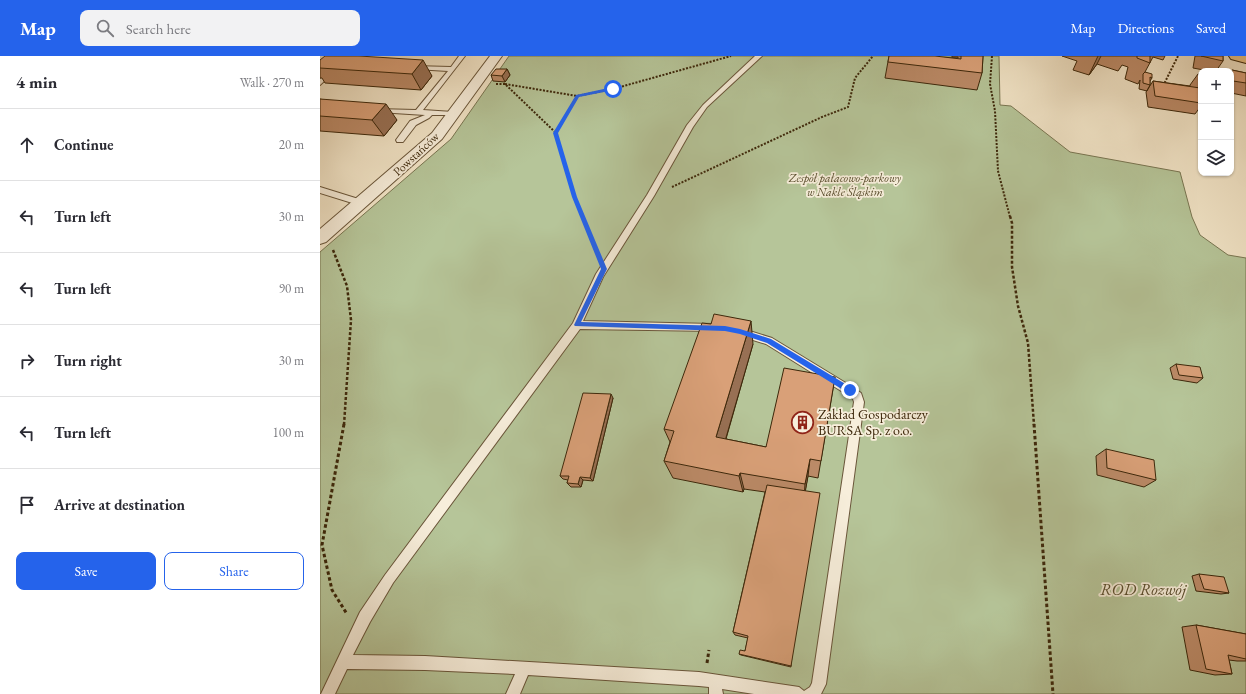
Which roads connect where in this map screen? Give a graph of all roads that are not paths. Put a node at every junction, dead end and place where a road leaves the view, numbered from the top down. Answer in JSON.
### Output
{"nodes":[{"id":1,"x":462,"y":56,"type":"edge"},
{"id":2,"x":496,"y":56,"type":"edge"},
{"id":3,"x":759,"y":56,"type":"edge"},
{"id":4,"x":1236,"y":56,"type":"edge"},
{"id":5,"x":1246,"y":59,"type":"edge"},
{"id":6,"x":349,"y":60,"type":"edge"},
{"id":7,"x":405,"y":67,"type":"edge"},
{"id":8,"x":453,"y":69,"type":"junction"},
{"id":9,"x":320,"y":83,"type":"edge"},
{"id":10,"x":372,"y":109,"type":"edge"},
{"id":11,"x":418,"y":112,"type":"junction"},
{"id":12,"x":431,"y":112,"type":"junction"},
{"id":13,"x":453,"y":114,"type":"junction"},
{"id":14,"x":400,"y":140,"type":"dead end"},
{"id":15,"x":320,"y":190,"type":"edge"},
{"id":16,"x":362,"y":203,"type":"junction"},
{"id":17,"x":325,"y":241,"type":"edge"},
{"id":18,"x":577,"y":325,"type":"junction"},
{"id":19,"x":344,"y":662,"type":"junction"},
{"id":20,"x":524,"y":668,"type":"junction"},
{"id":21,"x":716,"y":688,"type":"edge"},
{"id":22,"x":328,"y":694,"type":"edge"},
{"id":23,"x":513,"y":694,"type":"edge"},
{"id":24,"x":799,"y":694,"type":"edge"},
{"id":25,"x":810,"y":694,"type":"edge"}],
"edges":[{"from":1,"to":8,"type":"lane"},
{"from":2,"to":13,"type":"street","name":"Powstańców"},
{"from":3,"to":18,"type":"lane"},
{"from":4,"to":5,"type":"main road"},
{"from":6,"to":9,"type":"lane"},
{"from":7,"to":8,"type":"lane"},
{"from":8,"to":11,"type":"lane"},
{"from":10,"to":11,"type":"lane"},
{"from":11,"to":12,"type":"lane"},
{"from":12,"to":13,"type":"lane"},
{"from":12,"to":14,"type":"lane"},
{"from":13,"to":16,"type":"street","name":"Powstańców"},
{"from":15,"to":16,"type":"lane"},
{"from":16,"to":17,"type":"street","name":"Powstańców"},
{"from":18,"to":19,"type":"lane"},
{"from":18,"to":25,"type":"lane"},
{"from":19,"to":20,"type":"lane"},
{"from":19,"to":22,"type":"lane"},
{"from":20,"to":21,"type":"lane"},
{"from":20,"to":23,"type":"lane"},
{"from":21,"to":24,"type":"lane"}]}
